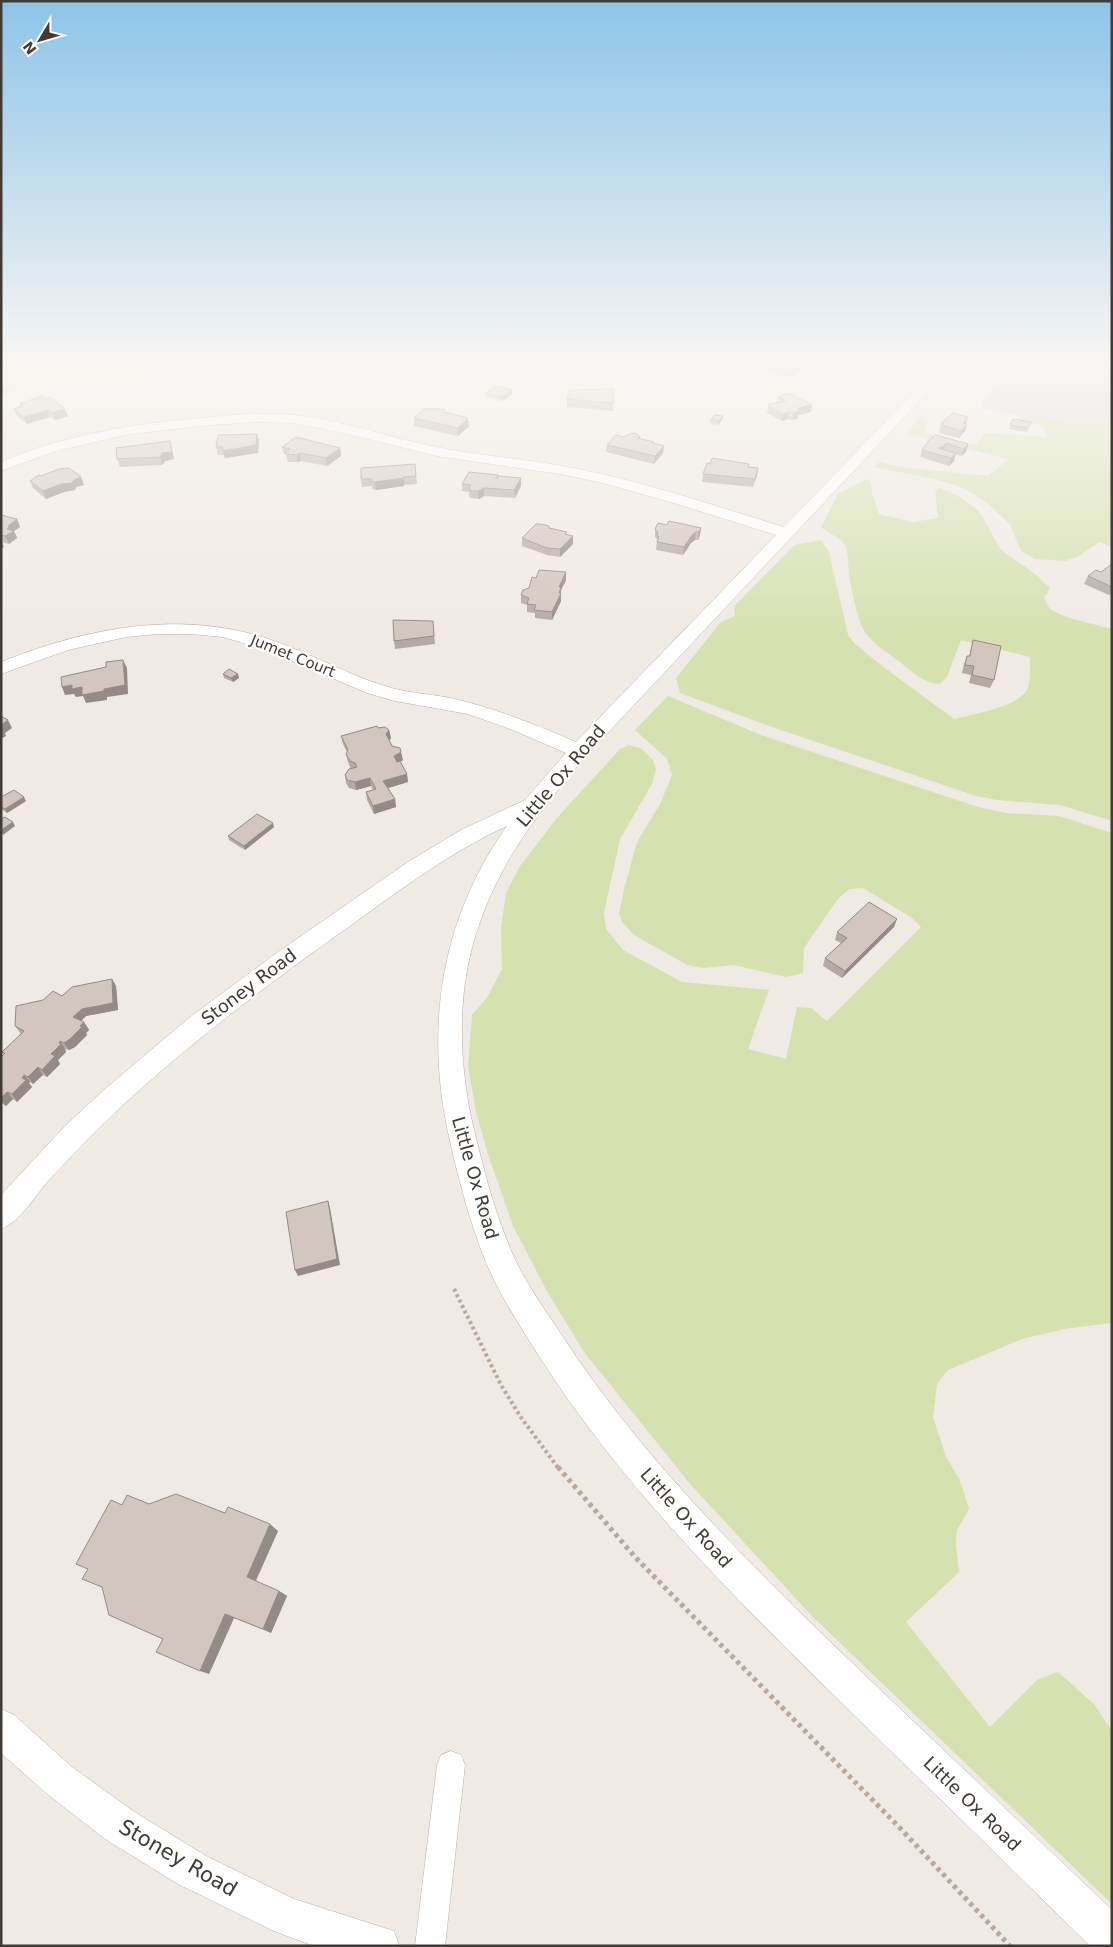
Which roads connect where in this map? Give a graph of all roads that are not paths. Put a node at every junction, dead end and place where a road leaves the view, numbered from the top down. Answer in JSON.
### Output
{"nodes":[{"id":1,"x":41,"y":453,"type":"edge"},
{"id":2,"x":441,"y":453,"type":"edge"},
{"id":3,"x":863,"y":453,"type":"edge"},
{"id":4,"x":1,"y":467,"type":"edge"},
{"id":5,"x":787,"y":533,"type":"junction"},
{"id":6,"x":1,"y":669,"type":"edge"},
{"id":7,"x":579,"y":751,"type":"junction"},
{"id":8,"x":533,"y":805,"type":"junction"},
{"id":9,"x":1,"y":1216,"type":"edge"},
{"id":10,"x":1,"y":1728,"type":"edge"},
{"id":11,"x":451,"y":1765,"type":"dead end"},
{"id":12,"x":1112,"y":1939,"type":"edge"},
{"id":13,"x":379,"y":1946,"type":"edge"},
{"id":14,"x":430,"y":1946,"type":"edge"}],
"edges":[{"from":1,"to":4,"type":"street"},
{"from":2,"to":5,"type":"street"},
{"from":3,"to":5,"type":"street","name":"Little Ox Road"},
{"from":5,"to":7,"type":"street","name":"Little Ox Road"},
{"from":6,"to":7,"type":"street","name":"Jumet Court"},
{"from":7,"to":8,"type":"street","name":"Little Ox Road"},
{"from":8,"to":9,"type":"street","name":"Stoney Road"},
{"from":8,"to":12,"type":"street","name":"Little Ox Road"},
{"from":10,"to":13,"type":"street","name":"Stoney Road"},
{"from":11,"to":14,"type":"street"}]}
